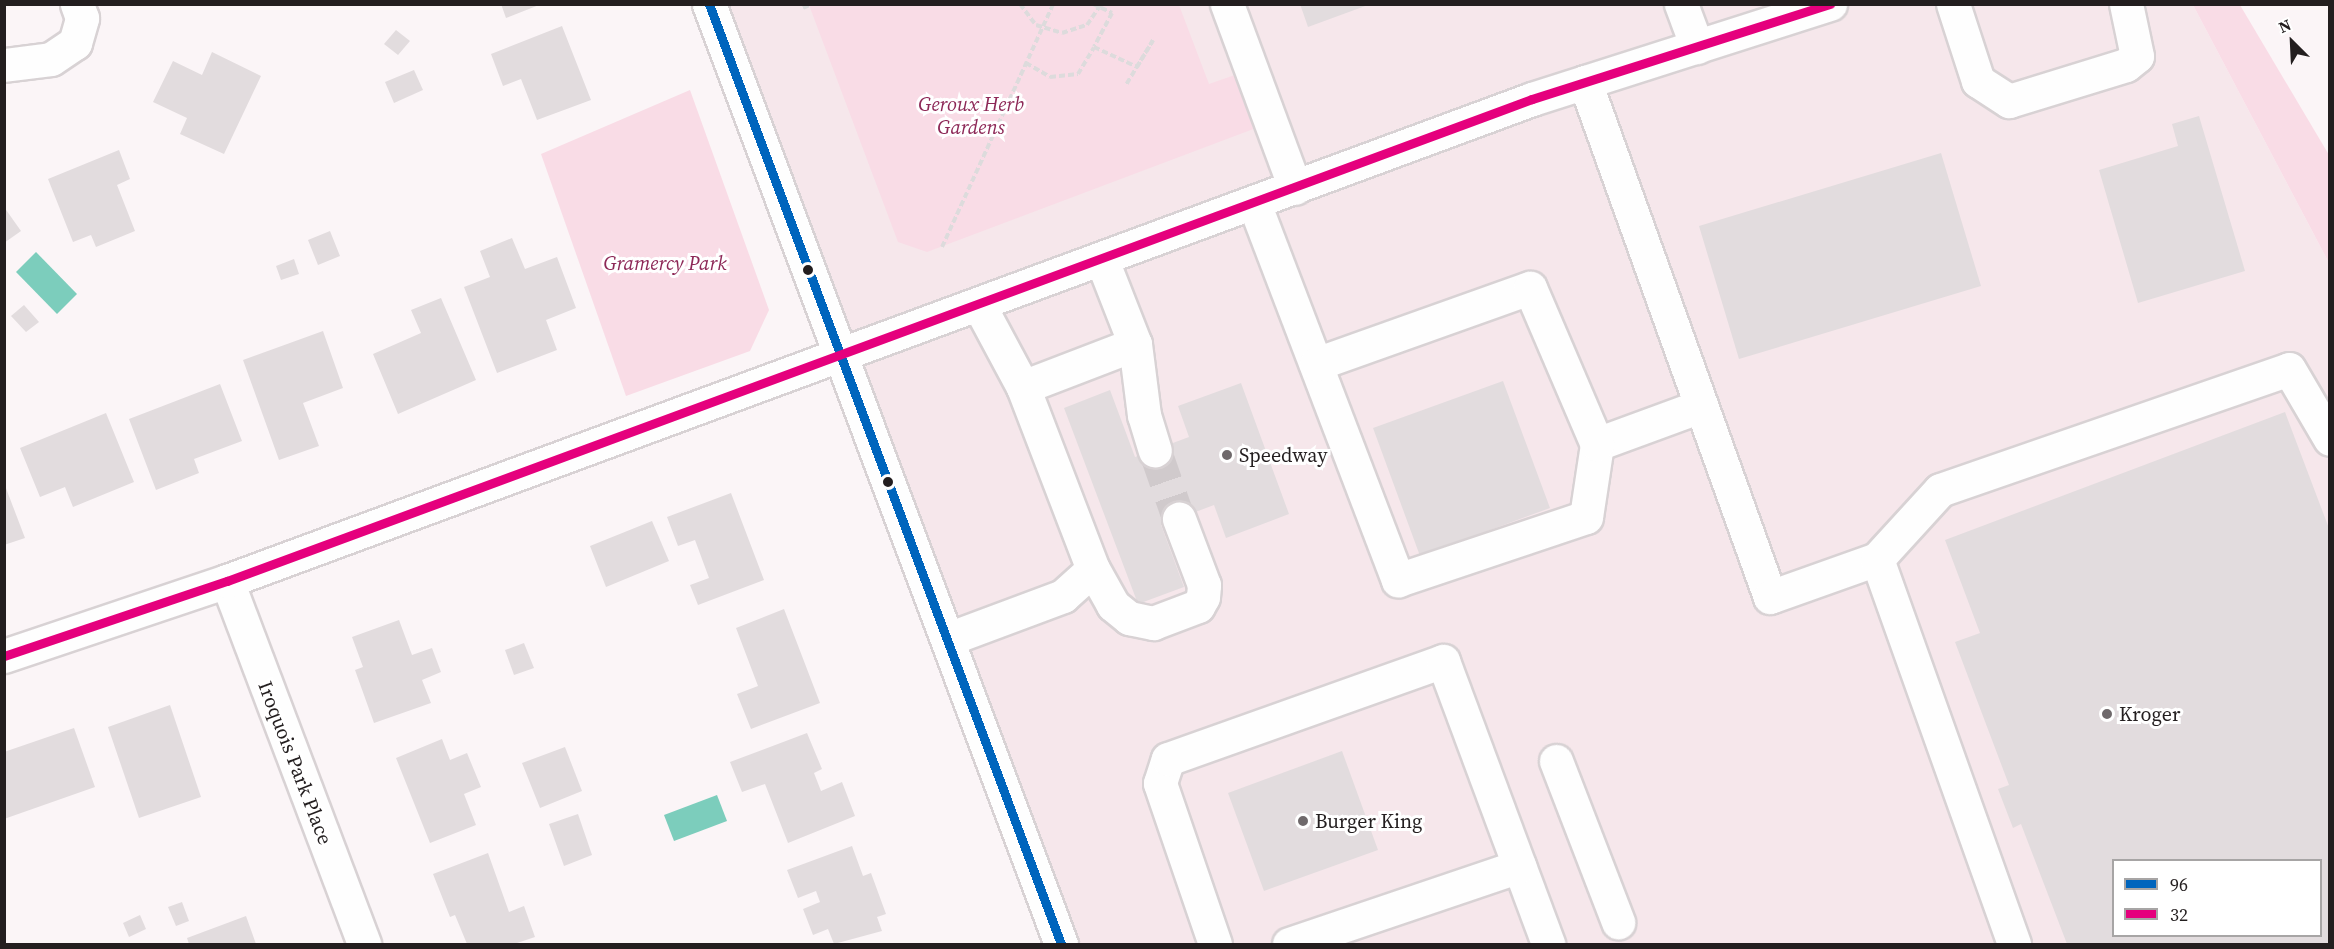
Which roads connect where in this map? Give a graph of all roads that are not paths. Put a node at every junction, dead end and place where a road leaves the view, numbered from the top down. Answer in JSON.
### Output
{"nodes":[{"id":1,"x":77,"y":4,"type":"edge"},
{"id":2,"x":709,"y":4,"type":"edge"},
{"id":3,"x":1227,"y":4,"type":"edge"},
{"id":4,"x":1681,"y":4,"type":"edge"},
{"id":5,"x":1830,"y":4,"type":"edge"},
{"id":6,"x":1953,"y":4,"type":"edge"},
{"id":7,"x":2126,"y":4,"type":"edge"},
{"id":8,"x":1697,"y":47,"type":"junction"},
{"id":9,"x":4,"y":65,"type":"edge"},
{"id":10,"x":1585,"y":82,"type":"junction"},
{"id":11,"x":1295,"y":188,"type":"junction"},
{"id":12,"x":1254,"y":203,"type":"junction"},
{"id":13,"x":1102,"y":260,"type":"junction"},
{"id":14,"x":979,"y":305,"type":"junction"},
{"id":15,"x":1135,"y":344,"type":"junction"},
{"id":16,"x":842,"y":357,"type":"junction"},
{"id":17,"x":1316,"y":364,"type":"junction"},
{"id":18,"x":1023,"y":387,"type":"junction"},
{"id":19,"x":1701,"y":406,"type":"junction"},
{"id":20,"x":2330,"y":439,"type":"edge"},
{"id":21,"x":1597,"y":444,"type":"junction"},
{"id":22,"x":1155,"y":450,"type":"tunnel mouth"},
{"id":23,"x":1179,"y":519,"type":"tunnel mouth"},
{"id":24,"x":1877,"y":559,"type":"junction"},
{"id":25,"x":1093,"y":569,"type":"junction"},
{"id":26,"x":227,"y":581,"type":"junction"},
{"id":27,"x":948,"y":639,"type":"junction"},
{"id":28,"x":4,"y":656,"type":"edge"},
{"id":29,"x":1556,"y":761,"type":"dead end"},
{"id":30,"x":1519,"y":866,"type":"junction"},
{"id":31,"x":1618,"y":922,"type":"dead end"},
{"id":32,"x":364,"y":945,"type":"edge"},
{"id":33,"x":1061,"y":945,"type":"edge"},
{"id":34,"x":1215,"y":945,"type":"edge"},
{"id":35,"x":1289,"y":945,"type":"edge"},
{"id":36,"x":1548,"y":945,"type":"edge"},
{"id":37,"x":2014,"y":945,"type":"edge"}],
"edges":[{"from":1,"to":9,"type":"street"},
{"from":2,"to":16,"type":"street"},
{"from":3,"to":11,"type":"street"},
{"from":4,"to":8,"type":"street"},
{"from":5,"to":8,"type":"street"},
{"from":6,"to":7,"type":"street"},
{"from":8,"to":10,"type":"street"},
{"from":10,"to":11,"type":"street"},
{"from":10,"to":19,"type":"street"},
{"from":11,"to":12,"type":"street"},
{"from":12,"to":13,"type":"street"},
{"from":12,"to":17,"type":"street"},
{"from":13,"to":14,"type":"street"},
{"from":13,"to":15,"type":"street"},
{"from":14,"to":16,"type":"street"},
{"from":14,"to":18,"type":"street"},
{"from":15,"to":18,"type":"street"},
{"from":15,"to":22,"type":"street"},
{"from":16,"to":26,"type":"street"},
{"from":16,"to":27,"type":"street"},
{"from":17,"to":21,"type":"street"},
{"from":17,"to":21,"type":"street"},
{"from":18,"to":25,"type":"street"},
{"from":19,"to":21,"type":"street"},
{"from":19,"to":24,"type":"street"},
{"from":20,"to":24,"type":"street"},
{"from":23,"to":25,"type":"street"},
{"from":24,"to":37,"type":"street"},
{"from":25,"to":27,"type":"street"},
{"from":26,"to":28,"type":"street"},
{"from":26,"to":32,"type":"street","name":"Iroquois Park Place"},
{"from":27,"to":33,"type":"street"},
{"from":29,"to":31,"type":"street"},
{"from":30,"to":34,"type":"street"},
{"from":30,"to":35,"type":"street"},
{"from":30,"to":36,"type":"street"}]}
